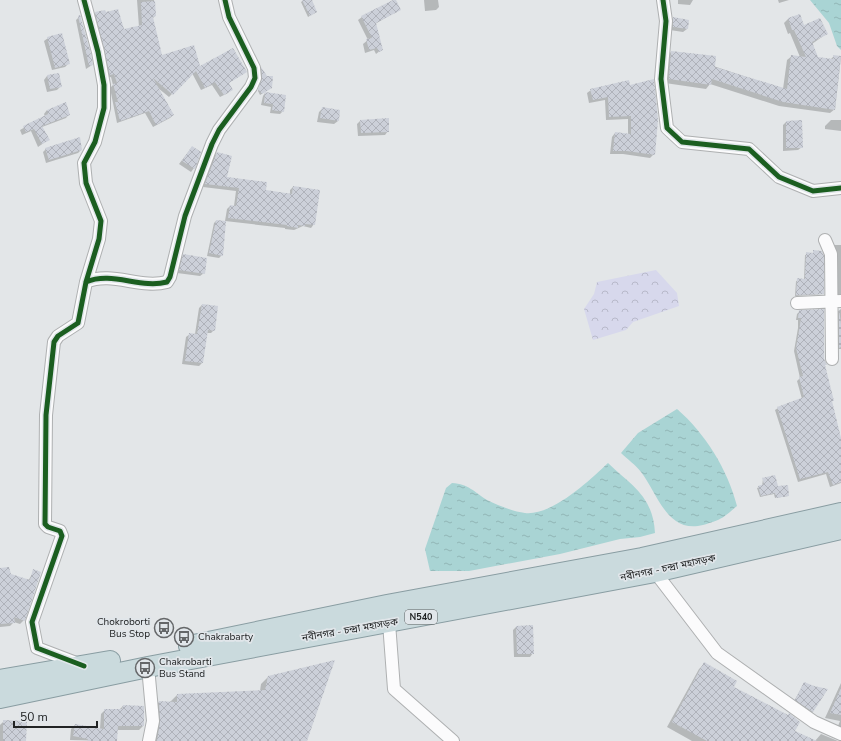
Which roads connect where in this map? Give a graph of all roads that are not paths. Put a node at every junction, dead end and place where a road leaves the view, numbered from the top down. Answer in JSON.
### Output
{"nodes":[{"id":1,"x":84,"y":0,"type":"edge"},
{"id":2,"x":225,"y":0,"type":"edge"},
{"id":3,"x":663,"y":0,"type":"edge"},
{"id":4,"x":841,"y":188,"type":"edge"},
{"id":5,"x":825,"y":240,"type":"dead end"},
{"id":6,"x":86,"y":282,"type":"junction"},
{"id":7,"x":836,"y":301,"type":"edge"},
{"id":8,"x":796,"y":303,"type":"dead end"},
{"id":9,"x":832,"y":359,"type":"dead end"},
{"id":10,"x":841,"y":513,"type":"edge"},
{"id":11,"x":841,"y":529,"type":"edge"},
{"id":12,"x":655,"y":572,"type":"junction"},
{"id":13,"x":389,"y":623,"type":"junction"},
{"id":14,"x":326,"y":626,"type":"junction"},
{"id":15,"x":84,"y":666,"type":"junction"},
{"id":16,"x":148,"y":667,"type":"junction"},
{"id":17,"x":0,"y":680,"type":"edge"},
{"id":18,"x":0,"y":698,"type":"edge"},
{"id":19,"x":841,"y":734,"type":"edge"},
{"id":20,"x":149,"y":741,"type":"edge"},
{"id":21,"x":453,"y":741,"type":"edge"}],
"edges":[{"from":1,"to":6,"type":"street"},
{"from":2,"to":6,"type":"street"},
{"from":3,"to":4,"type":"street"},
{"from":5,"to":7,"type":"street"},
{"from":6,"to":15,"type":"street"},
{"from":7,"to":8,"type":"street"},
{"from":7,"to":9,"type":"street"},
{"from":10,"to":14,"type":"highway","name":"নবীনগর - চন্দ্রা মহাসড়ক","number":"N540"},
{"from":11,"to":12,"type":"highway","name":"নবীনগর - চন্দ্রা মহাসড়ক","number":"N540"},
{"from":12,"to":13,"type":"highway","name":"নবীনগর - চন্দ্রা মহাসড়ক","number":"N540"},
{"from":12,"to":19,"type":"street"},
{"from":13,"to":14,"type":"highway","name":"নবীনগর - চন্দ্রা মহাসড়ক","number":"N540"},
{"from":13,"to":21,"type":"street"},
{"from":14,"to":15,"type":"highway","name":"নবীনগর - চন্দ্রা মহাসড়ক","number":"N540"},
{"from":14,"to":16,"type":"highway","name":"নবীনগর - চন্দ্রা মহাসড়ক","number":"N540"},
{"from":15,"to":17,"type":"highway","name":"নবীনগর - চন্দ্রা মহাসড়ক","number":"N540"},
{"from":16,"to":18,"type":"highway","name":"নবীনগর - চন্দ্রা মহাসড়ক","number":"N540"},
{"from":16,"to":20,"type":"street"}]}
